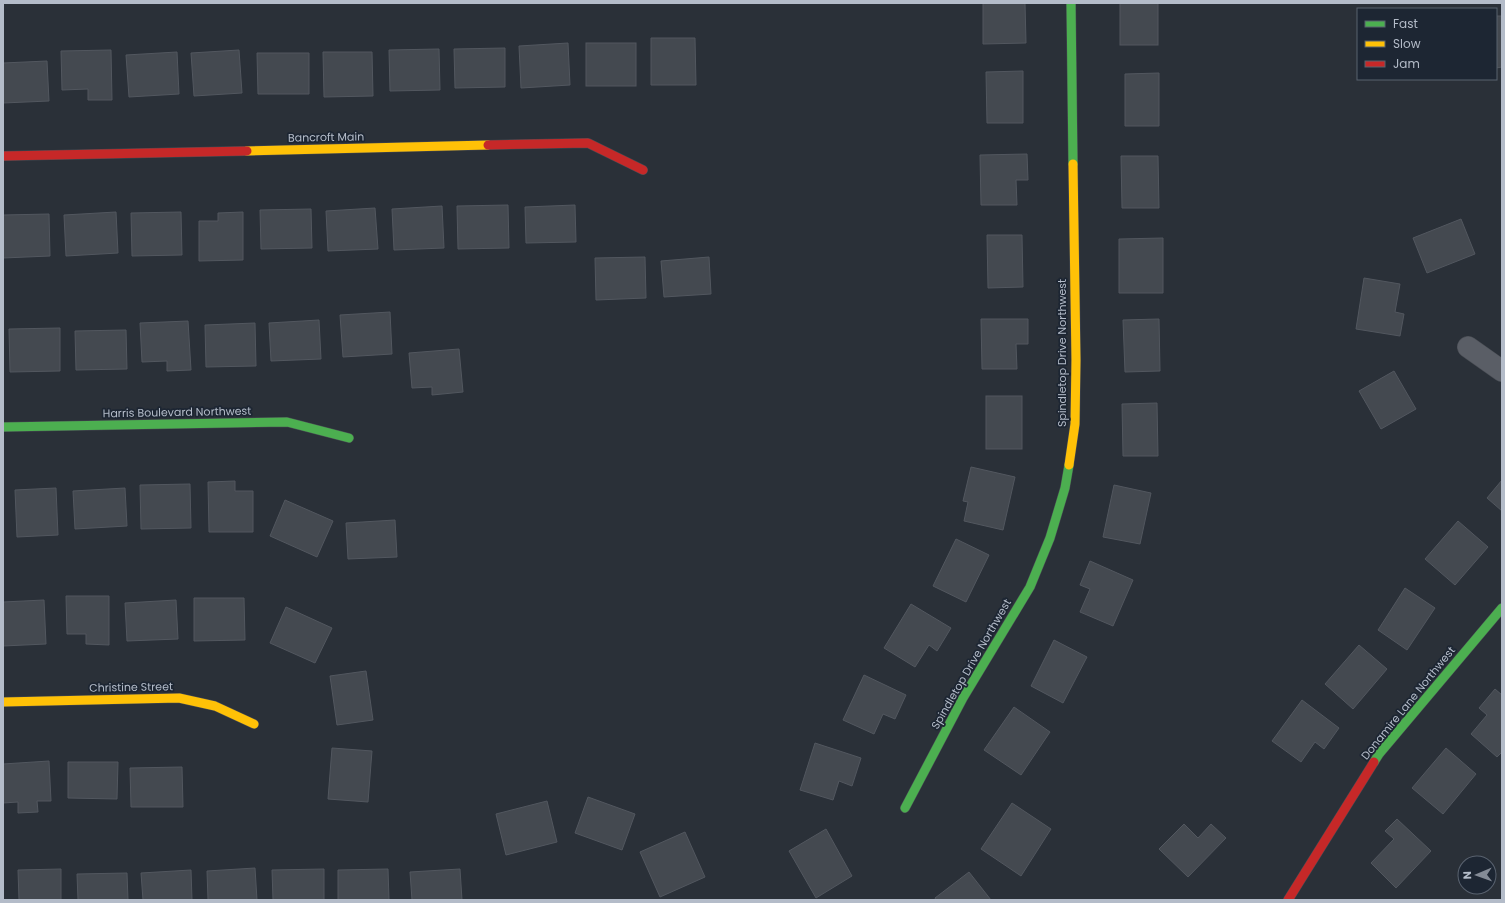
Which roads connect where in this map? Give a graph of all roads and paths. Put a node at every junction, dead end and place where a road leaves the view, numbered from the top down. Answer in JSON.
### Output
{"nodes":[{"id":1,"x":1071,"y":3,"type":"edge"},
{"id":2,"x":3,"y":156,"type":"edge"},
{"id":3,"x":643,"y":170,"type":"dead end"},
{"id":4,"x":1468,"y":347,"type":"dead end"},
{"id":5,"x":1502,"y":371,"type":"edge"},
{"id":6,"x":3,"y":427,"type":"edge"},
{"id":7,"x":349,"y":438,"type":"dead end"},
{"id":8,"x":1502,"y":608,"type":"edge"},
{"id":9,"x":3,"y":702,"type":"edge"},
{"id":10,"x":254,"y":724,"type":"dead end"},
{"id":11,"x":905,"y":808,"type":"dead end"},
{"id":12,"x":1288,"y":900,"type":"edge"}],
"edges":[{"from":1,"to":11,"type":"street","name":"Spindletop Drive Northwest"},
{"from":2,"to":3,"type":"street","name":"Bancroft Main"},
{"from":4,"to":5,"type":"street"},
{"from":6,"to":7,"type":"street","name":"Harris Boulevard Northwest"},
{"from":8,"to":12,"type":"street","name":"Donamire Lane Northwest"},
{"from":9,"to":10,"type":"street","name":"Christine Street"}]}
